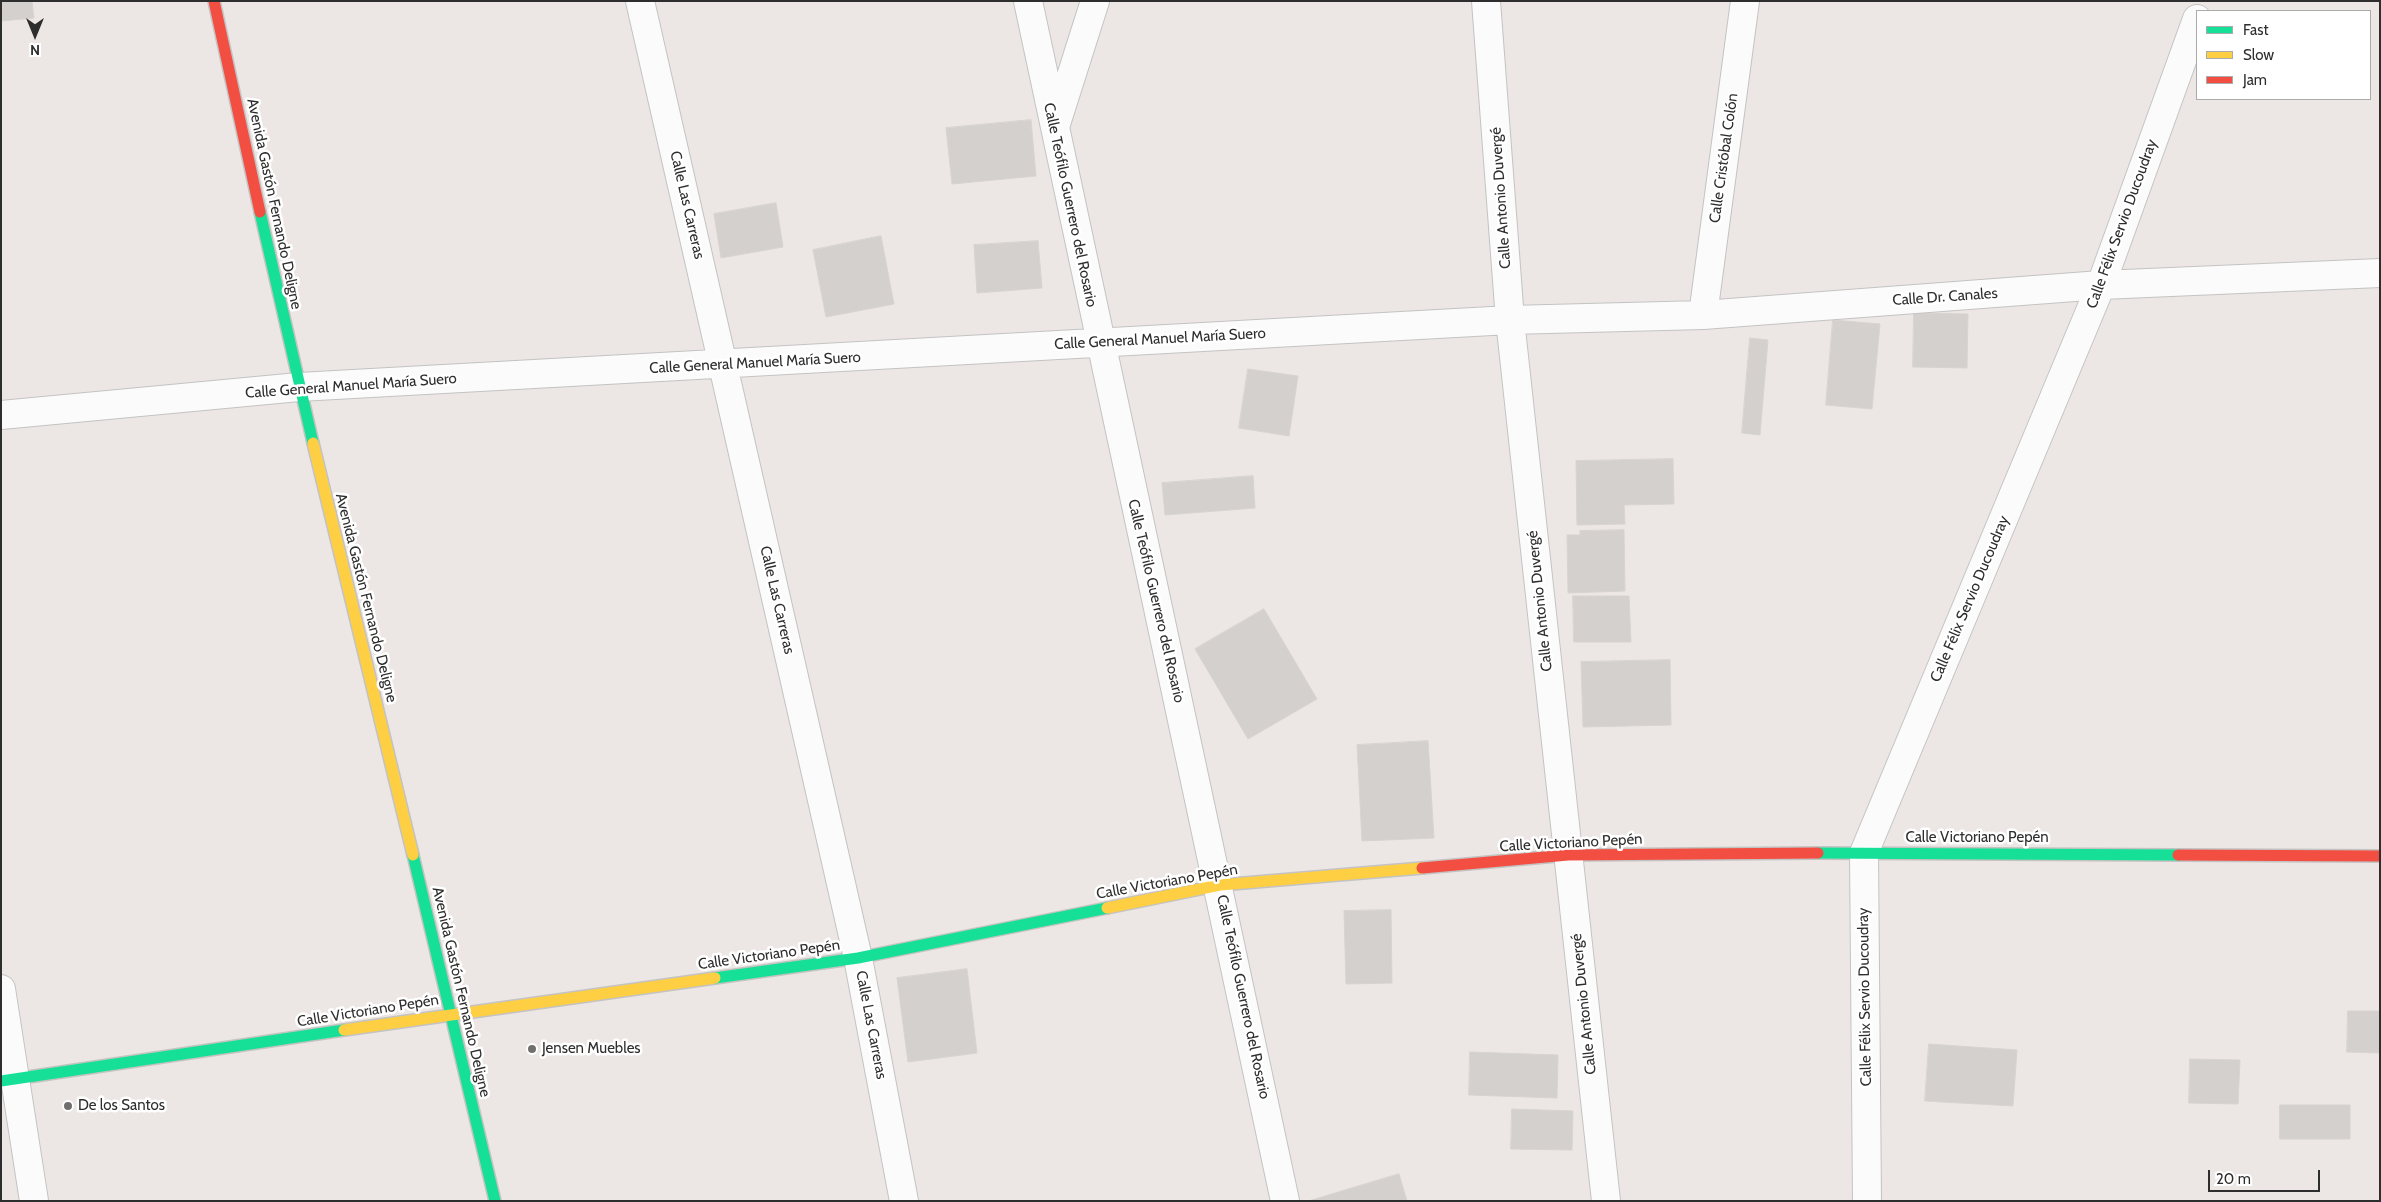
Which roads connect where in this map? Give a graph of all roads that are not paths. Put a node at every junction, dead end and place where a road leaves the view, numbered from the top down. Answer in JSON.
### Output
{"nodes":[{"id":1,"x":214,"y":1,"type":"edge"},
{"id":2,"x":640,"y":1,"type":"edge"},
{"id":3,"x":1028,"y":1,"type":"edge"},
{"id":4,"x":1095,"y":1,"type":"edge"},
{"id":5,"x":1486,"y":1,"type":"edge"},
{"id":6,"x":1745,"y":1,"type":"edge"},
{"id":7,"x":2196,"y":21,"type":"edge"},
{"id":8,"x":1054,"y":128,"type":"junction"},
{"id":9,"x":2380,"y":273,"type":"edge"},
{"id":10,"x":2101,"y":285,"type":"junction"},
{"id":11,"x":1703,"y":315,"type":"junction"},
{"id":12,"x":1510,"y":320,"type":"junction"},
{"id":13,"x":1098,"y":342,"type":"junction"},
{"id":14,"x":724,"y":365,"type":"junction"},
{"id":15,"x":299,"y":387,"type":"junction"},
{"id":16,"x":1,"y":415,"type":"edge"},
{"id":17,"x":1864,"y":853,"type":"junction"},
{"id":18,"x":1568,"y":855,"type":"junction"},
{"id":19,"x":2380,"y":856,"type":"edge"},
{"id":20,"x":1220,"y":885,"type":"junction"},
{"id":21,"x":858,"y":958,"type":"junction"},
{"id":22,"x":1,"y":988,"type":"edge"},
{"id":23,"x":452,"y":1014,"type":"junction"},
{"id":24,"x":8,"y":1080,"type":"edge"},
{"id":25,"x":34,"y":1201,"type":"edge"},
{"id":26,"x":495,"y":1201,"type":"edge"},
{"id":27,"x":904,"y":1201,"type":"edge"},
{"id":28,"x":1285,"y":1201,"type":"edge"},
{"id":29,"x":1606,"y":1201,"type":"edge"},
{"id":30,"x":1867,"y":1201,"type":"edge"}],
"edges":[{"from":1,"to":15,"type":"street","name":"Avenida Gastón Fernando Deligne"},
{"from":2,"to":14,"type":"street","name":"Calle Las Carreras"},
{"from":3,"to":8,"type":"street","name":"Calle Teófilo Guerrero del Rosario"},
{"from":4,"to":8,"type":"street"},
{"from":5,"to":12,"type":"street","name":"Calle Antonio Duvergé"},
{"from":6,"to":11,"type":"street","name":"Calle Cristóbal Colón"},
{"from":7,"to":10,"type":"street","name":"Calle Félix Servio Ducoudray"},
{"from":8,"to":13,"type":"street","name":"Calle Teófilo Guerrero del Rosario"},
{"from":9,"to":10,"type":"street","name":"Calle Dr. Canales"},
{"from":10,"to":11,"type":"street","name":"Calle Dr. Canales"},
{"from":10,"to":17,"type":"street","name":"Calle Félix Servio Ducoudray"},
{"from":11,"to":12,"type":"street","name":"Calle Dr. Canales"},
{"from":12,"to":13,"type":"street","name":"Calle General Manuel María Suero"},
{"from":12,"to":18,"type":"street","name":"Calle Antonio Duvergé"},
{"from":13,"to":14,"type":"street","name":"Calle General Manuel María Suero"},
{"from":13,"to":20,"type":"street","name":"Calle Teófilo Guerrero del Rosario"},
{"from":14,"to":15,"type":"street","name":"Calle General Manuel María Suero"},
{"from":14,"to":21,"type":"street","name":"Calle Las Carreras"},
{"from":15,"to":16,"type":"street","name":"Calle General Manuel María Suero"},
{"from":15,"to":23,"type":"street","name":"Avenida Gastón Fernando Deligne"},
{"from":17,"to":18,"type":"street","name":"Calle Victoriano Pepén"},
{"from":17,"to":19,"type":"street","name":"Calle Victoriano Pepén"},
{"from":17,"to":30,"type":"street","name":"Calle Félix Servio Ducoudray"},
{"from":18,"to":20,"type":"street","name":"Calle Victoriano Pepén"},
{"from":18,"to":29,"type":"street","name":"Calle Antonio Duvergé"},
{"from":20,"to":21,"type":"street","name":"Calle Victoriano Pepén"},
{"from":20,"to":28,"type":"street","name":"Calle Teófilo Guerrero del Rosario"},
{"from":21,"to":23,"type":"street","name":"Calle Victoriano Pepén"},
{"from":21,"to":27,"type":"street","name":"Calle Las Carreras"},
{"from":22,"to":24,"type":"street"},
{"from":23,"to":24,"type":"street","name":"Calle Victoriano Pepén"},
{"from":23,"to":26,"type":"street","name":"Avenida Gastón Fernando Deligne"},
{"from":24,"to":25,"type":"street"}]}
